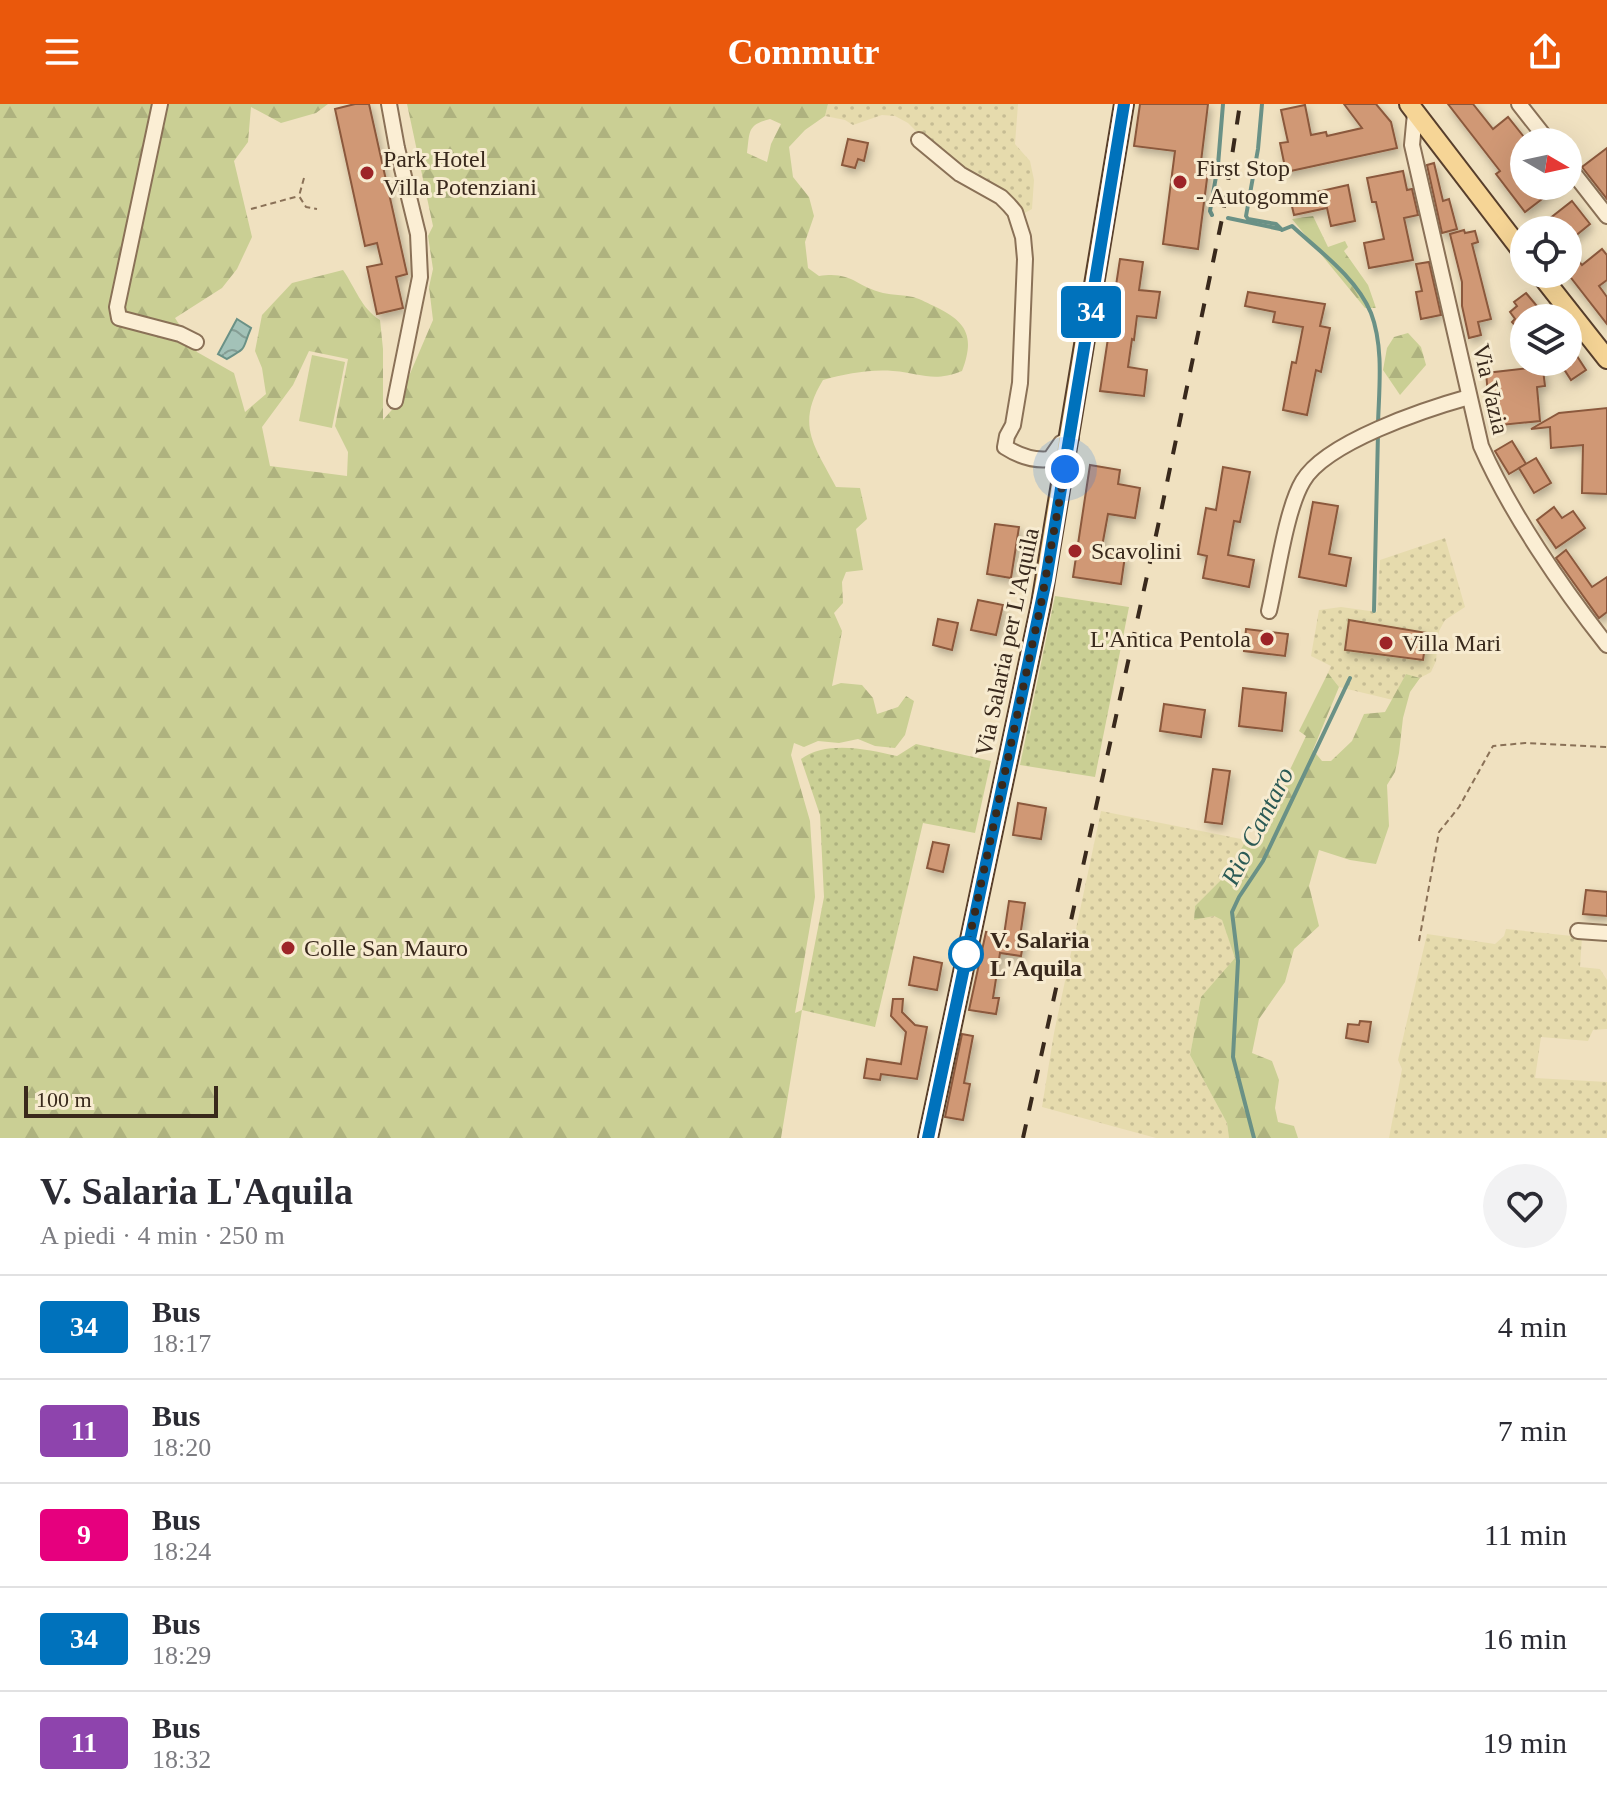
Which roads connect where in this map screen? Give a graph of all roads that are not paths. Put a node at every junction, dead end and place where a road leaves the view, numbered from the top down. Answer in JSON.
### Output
{"nodes":[{"id":1,"x":160,"y":104,"type":"edge"},
{"id":2,"x":389,"y":104,"type":"edge"},
{"id":3,"x":1124,"y":104,"type":"edge"},
{"id":4,"x":1519,"y":104,"type":"edge"},
{"id":5,"x":1412,"y":108,"type":"edge"},
{"id":6,"x":1538,"y":128,"type":"edge"},
{"id":7,"x":919,"y":140,"type":"dead end"},
{"id":8,"x":1582,"y":184,"type":"edge"},
{"id":9,"x":1607,"y":216,"type":"edge"},
{"id":10,"x":1510,"y":236,"type":"edge"},
{"id":11,"x":1551,"y":288,"type":"edge"},
{"id":12,"x":196,"y":342,"type":"dead end"},
{"id":13,"x":1607,"y":359,"type":"edge"},
{"id":14,"x":1469,"y":397,"type":"junction"},
{"id":15,"x":395,"y":401,"type":"dead end"},
{"id":16,"x":1071,"y":438,"type":"junction"},
{"id":17,"x":1269,"y":611,"type":"dead end"},
{"id":18,"x":1607,"y":645,"type":"edge"},
{"id":19,"x":1578,"y":931,"type":"dead end"},
{"id":20,"x":1607,"y":933,"type":"edge"},
{"id":21,"x":928,"y":1138,"type":"edge"}],
"edges":[{"from":1,"to":12,"type":"street"},
{"from":2,"to":15,"type":"street"},
{"from":3,"to":16,"type":"main road","name":"Via Salaria per L'Aquila"},
{"from":4,"to":6,"type":"street"},
{"from":5,"to":10,"type":"main road"},
{"from":5,"to":14,"type":"street","name":"Via Vazia"},
{"from":7,"to":16,"type":"street"},
{"from":8,"to":9,"type":"street"},
{"from":11,"to":13,"type":"main road"},
{"from":14,"to":17,"type":"street"},
{"from":14,"to":18,"type":"street","name":"Via Vazia"},
{"from":16,"to":21,"type":"main road","name":"Via Salaria per L'Aquila"},
{"from":19,"to":20,"type":"street"}]}
